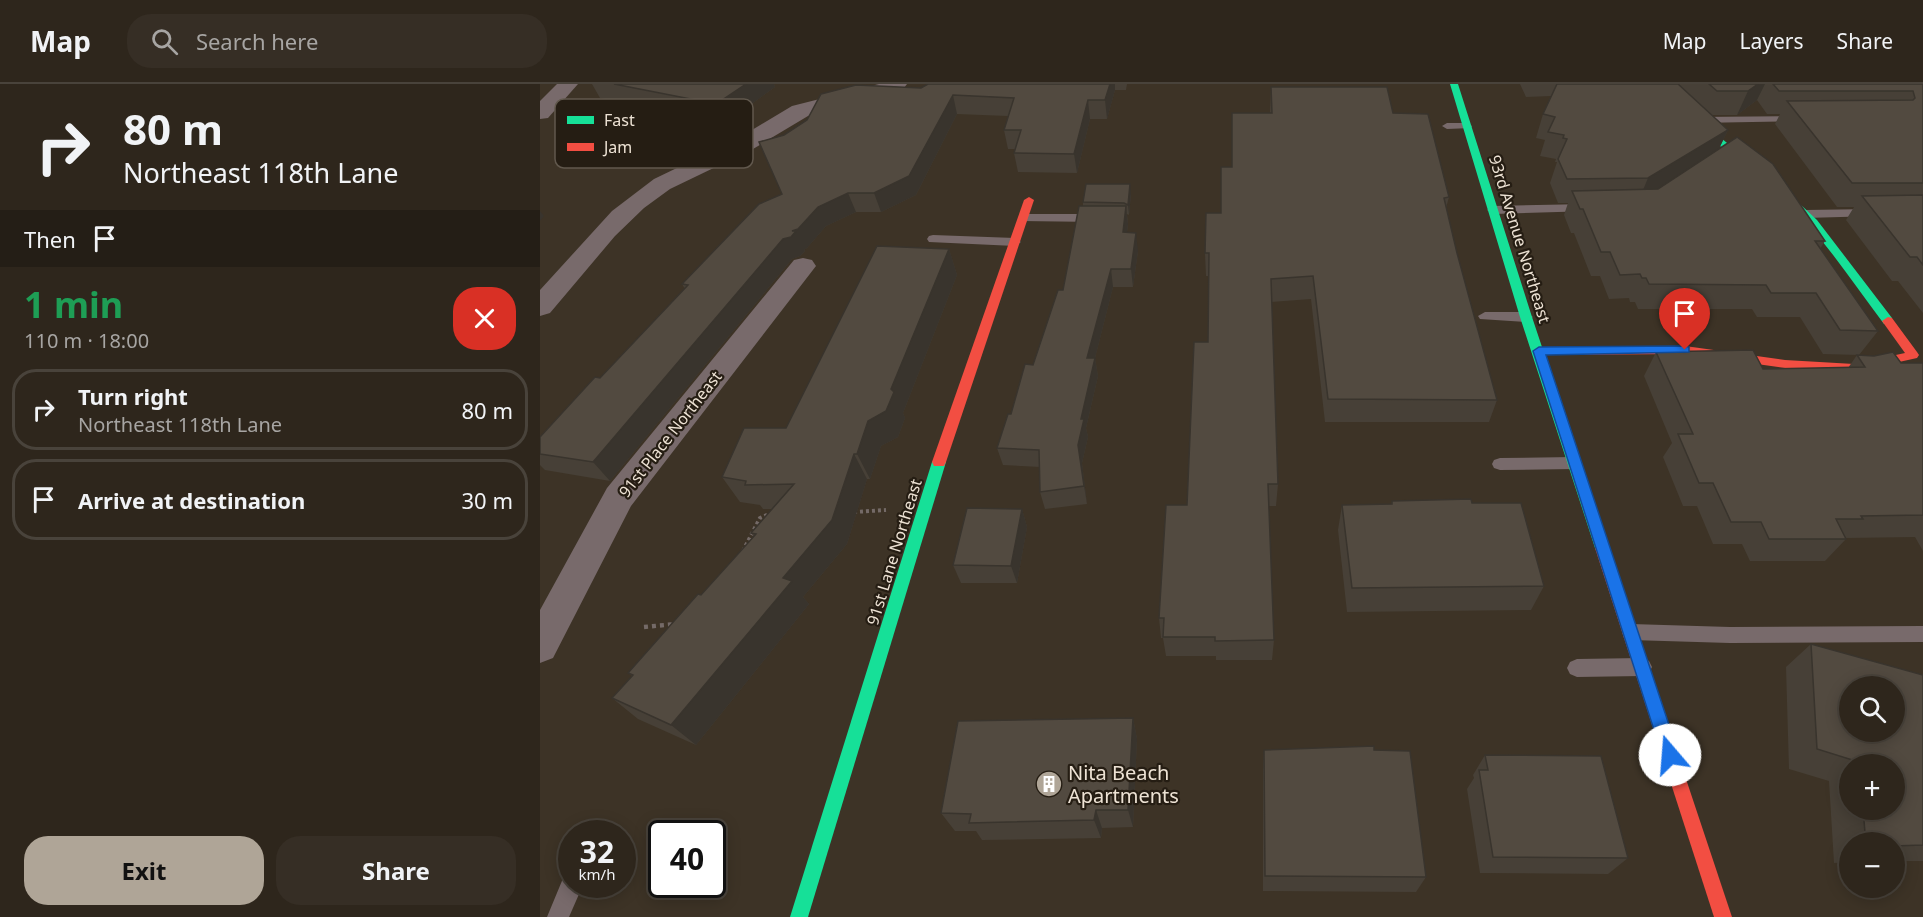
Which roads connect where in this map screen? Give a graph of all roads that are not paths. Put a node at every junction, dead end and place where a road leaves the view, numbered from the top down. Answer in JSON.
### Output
{"nodes":[{"id":1,"x":568,"y":84,"type":"edge"},
{"id":2,"x":897,"y":84,"type":"edge"},
{"id":3,"x":1454,"y":84,"type":"edge"},
{"id":4,"x":1658,"y":84,"type":"edge"},
{"id":5,"x":540,"y":113,"type":"edge"},
{"id":6,"x":1812,"y":119,"type":"edge"},
{"id":7,"x":1696,"y":120,"type":"junction"},
{"id":8,"x":1447,"y":126,"type":"dead end"},
{"id":9,"x":1467,"y":126,"type":"junction"},
{"id":10,"x":753,"y":139,"type":"edge"},
{"id":11,"x":692,"y":168,"type":"edge"},
{"id":12,"x":1029,"y":201,"type":"dead end"},
{"id":13,"x":1597,"y":208,"type":"edge"},
{"id":14,"x":1492,"y":210,"type":"junction"},
{"id":15,"x":1888,"y":213,"type":"edge"},
{"id":16,"x":1805,"y":214,"type":"junction"},
{"id":17,"x":1024,"y":218,"type":"junction"},
{"id":18,"x":1114,"y":219,"type":"edge"},
{"id":19,"x":933,"y":239,"type":"dead end"},
{"id":20,"x":1015,"y":242,"type":"junction"},
{"id":21,"x":802,"y":266,"type":"dead end"},
{"id":22,"x":540,"y":307,"type":"edge"},
{"id":23,"x":1485,"y":316,"type":"dead end"},
{"id":24,"x":1526,"y":317,"type":"junction"},
{"id":25,"x":1539,"y":351,"type":"junction"},
{"id":26,"x":1918,"y":355,"type":"edge"},
{"id":27,"x":1500,"y":464,"type":"dead end"},
{"id":28,"x":1574,"y":464,"type":"junction"},
{"id":29,"x":1631,"y":632,"type":"junction"},
{"id":30,"x":1923,"y":634,"type":"edge"},
{"id":31,"x":540,"y":646,"type":"edge"},
{"id":32,"x":1642,"y":667,"type":"junction"},
{"id":33,"x":1577,"y":668,"type":"dead end"},
{"id":34,"x":566,"y":898,"type":"edge"},
{"id":35,"x":558,"y":917,"type":"edge"},
{"id":36,"x":799,"y":917,"type":"edge"},
{"id":37,"x":1723,"y":917,"type":"edge"}],
"edges":[{"from":1,"to":5,"type":"street"},
{"from":2,"to":10,"type":"street"},
{"from":3,"to":9,"type":"street","name":"93rd Avenue Northeast"},
{"from":4,"to":7,"type":"street"},
{"from":6,"to":7,"type":"lane"},
{"from":7,"to":16,"type":"street"},
{"from":8,"to":9,"type":"lane"},
{"from":9,"to":14,"type":"street","name":"93rd Avenue Northeast"},
{"from":11,"to":22,"type":"street"},
{"from":12,"to":17,"type":"street","name":"91st Lane Northeast"},
{"from":13,"to":14,"type":"lane"},
{"from":14,"to":24,"type":"street","name":"93rd Avenue Northeast"},
{"from":15,"to":16,"type":"lane"},
{"from":16,"to":26,"type":"street"},
{"from":17,"to":18,"type":"lane"},
{"from":17,"to":20,"type":"street","name":"91st Lane Northeast"},
{"from":19,"to":20,"type":"lane"},
{"from":20,"to":36,"type":"street","name":"91st Lane Northeast"},
{"from":21,"to":31,"type":"street","name":"91st Place Northeast"},
{"from":23,"to":24,"type":"lane"},
{"from":24,"to":25,"type":"street","name":"93rd Avenue Northeast"},
{"from":25,"to":26,"type":"street"},
{"from":25,"to":28,"type":"street","name":"93rd Avenue Northeast"},
{"from":27,"to":28,"type":"lane"},
{"from":28,"to":29,"type":"street","name":"93rd Avenue Northeast"},
{"from":29,"to":30,"type":"lane"},
{"from":29,"to":32,"type":"street","name":"93rd Avenue Northeast"},
{"from":32,"to":33,"type":"lane"},
{"from":32,"to":37,"type":"street","name":"93rd Avenue Northeast"},
{"from":34,"to":35,"type":"lane"}]}
